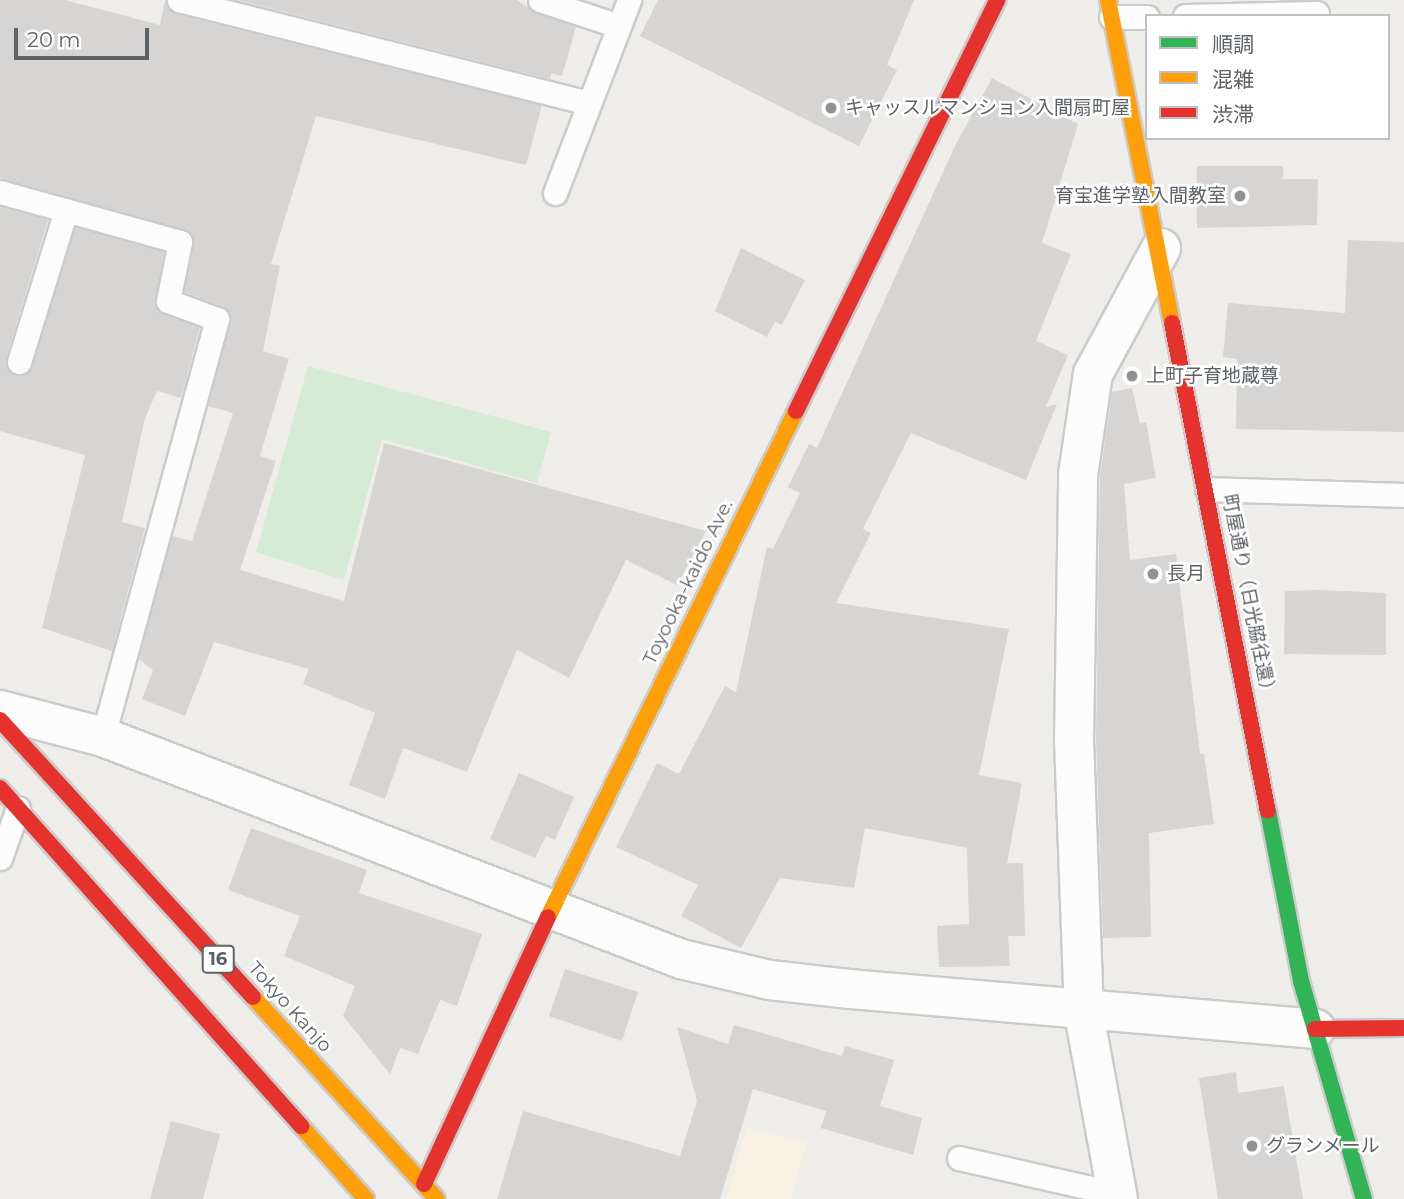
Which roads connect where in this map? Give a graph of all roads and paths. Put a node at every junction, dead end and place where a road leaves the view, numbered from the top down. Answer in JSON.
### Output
{"nodes":[{"id":1,"x":179,"y":0,"type":"edge"},
{"id":2,"x":540,"y":0,"type":"edge"},
{"id":3,"x":629,"y":0,"type":"edge"},
{"id":4,"x":997,"y":0,"type":"edge"},
{"id":5,"x":1110,"y":8,"type":"edge"},
{"id":6,"x":1317,"y":13,"type":"dead end"},
{"id":7,"x":1273,"y":14,"type":"edge"},
{"id":8,"x":1145,"y":17,"type":"edge"},
{"id":9,"x":617,"y":25,"type":"junction"},
{"id":10,"x":586,"y":102,"type":"junction"},
{"id":11,"x":0,"y":192,"type":"edge"},
{"id":12,"x":555,"y":193,"type":"dead end"},
{"id":13,"x":66,"y":210,"type":"junction"},
{"id":14,"x":1161,"y":248,"type":"junction"},
{"id":15,"x":19,"y":362,"type":"dead end"},
{"id":16,"x":1207,"y":489,"type":"junction"},
{"id":17,"x":1404,"y":495,"type":"edge"},
{"id":18,"x":0,"y":710,"type":"edge"},
{"id":19,"x":0,"y":720,"type":"edge"},
{"id":20,"x":103,"y":737,"type":"junction"},
{"id":21,"x":0,"y":788,"type":"edge"},
{"id":22,"x":18,"y":808,"type":"junction"},
{"id":23,"x":0,"y":858,"type":"edge"},
{"id":24,"x":551,"y":911,"type":"junction"},
{"id":25,"x":1084,"y":1013,"type":"junction"},
{"id":26,"x":1404,"y":1028,"type":"edge"},
{"id":27,"x":1315,"y":1029,"type":"junction"},
{"id":28,"x":959,"y":1158,"type":"dead end"},
{"id":29,"x":424,"y":1184,"type":"junction"},
{"id":30,"x":1117,"y":1197,"type":"edge"},
{"id":31,"x":366,"y":1199,"type":"edge"},
{"id":32,"x":436,"y":1199,"type":"edge"},
{"id":33,"x":1364,"y":1199,"type":"edge"}],
"edges":[{"from":1,"to":10,"type":"lane"},
{"from":2,"to":9,"type":"lane"},
{"from":3,"to":9,"type":"lane"},
{"from":4,"to":24,"type":"main road","name":"Toyooka-kaido Ave."},
{"from":5,"to":8,"type":"lane"},
{"from":5,"to":14,"type":"main road","name":"町屋通り（日光脇往還）"},
{"from":6,"to":7,"type":"lane"},
{"from":9,"to":10,"type":"lane"},
{"from":10,"to":12,"type":"lane"},
{"from":11,"to":13,"type":"lane"},
{"from":13,"to":15,"type":"lane"},
{"from":13,"to":20,"type":"lane"},
{"from":14,"to":16,"type":"main road","name":"町屋通り（日光脇往還）"},
{"from":14,"to":25,"type":"street"},
{"from":16,"to":17,"type":"lane"},
{"from":16,"to":27,"type":"main road","name":"町屋通り（日光脇往還）"},
{"from":18,"to":20,"type":"street"},
{"from":19,"to":29,"type":"main road","name":"Tokyo Kanjo","number":"16"},
{"from":20,"to":24,"type":"street"},
{"from":21,"to":22,"type":"main road","number":"16"},
{"from":22,"to":23,"type":"lane"},
{"from":22,"to":31,"type":"main road","number":"16"},
{"from":24,"to":25,"type":"street"},
{"from":24,"to":29,"type":"main road","name":"Toyooka-kaido Ave."},
{"from":25,"to":27,"type":"street"},
{"from":25,"to":30,"type":"street"},
{"from":26,"to":27,"type":"main road"},
{"from":27,"to":33,"type":"main road","name":"町屋通り（日光脇往還）"},
{"from":28,"to":30,"type":"lane"},
{"from":29,"to":32,"type":"main road","name":"Tokyo Kanjo","number":"16"}]}
